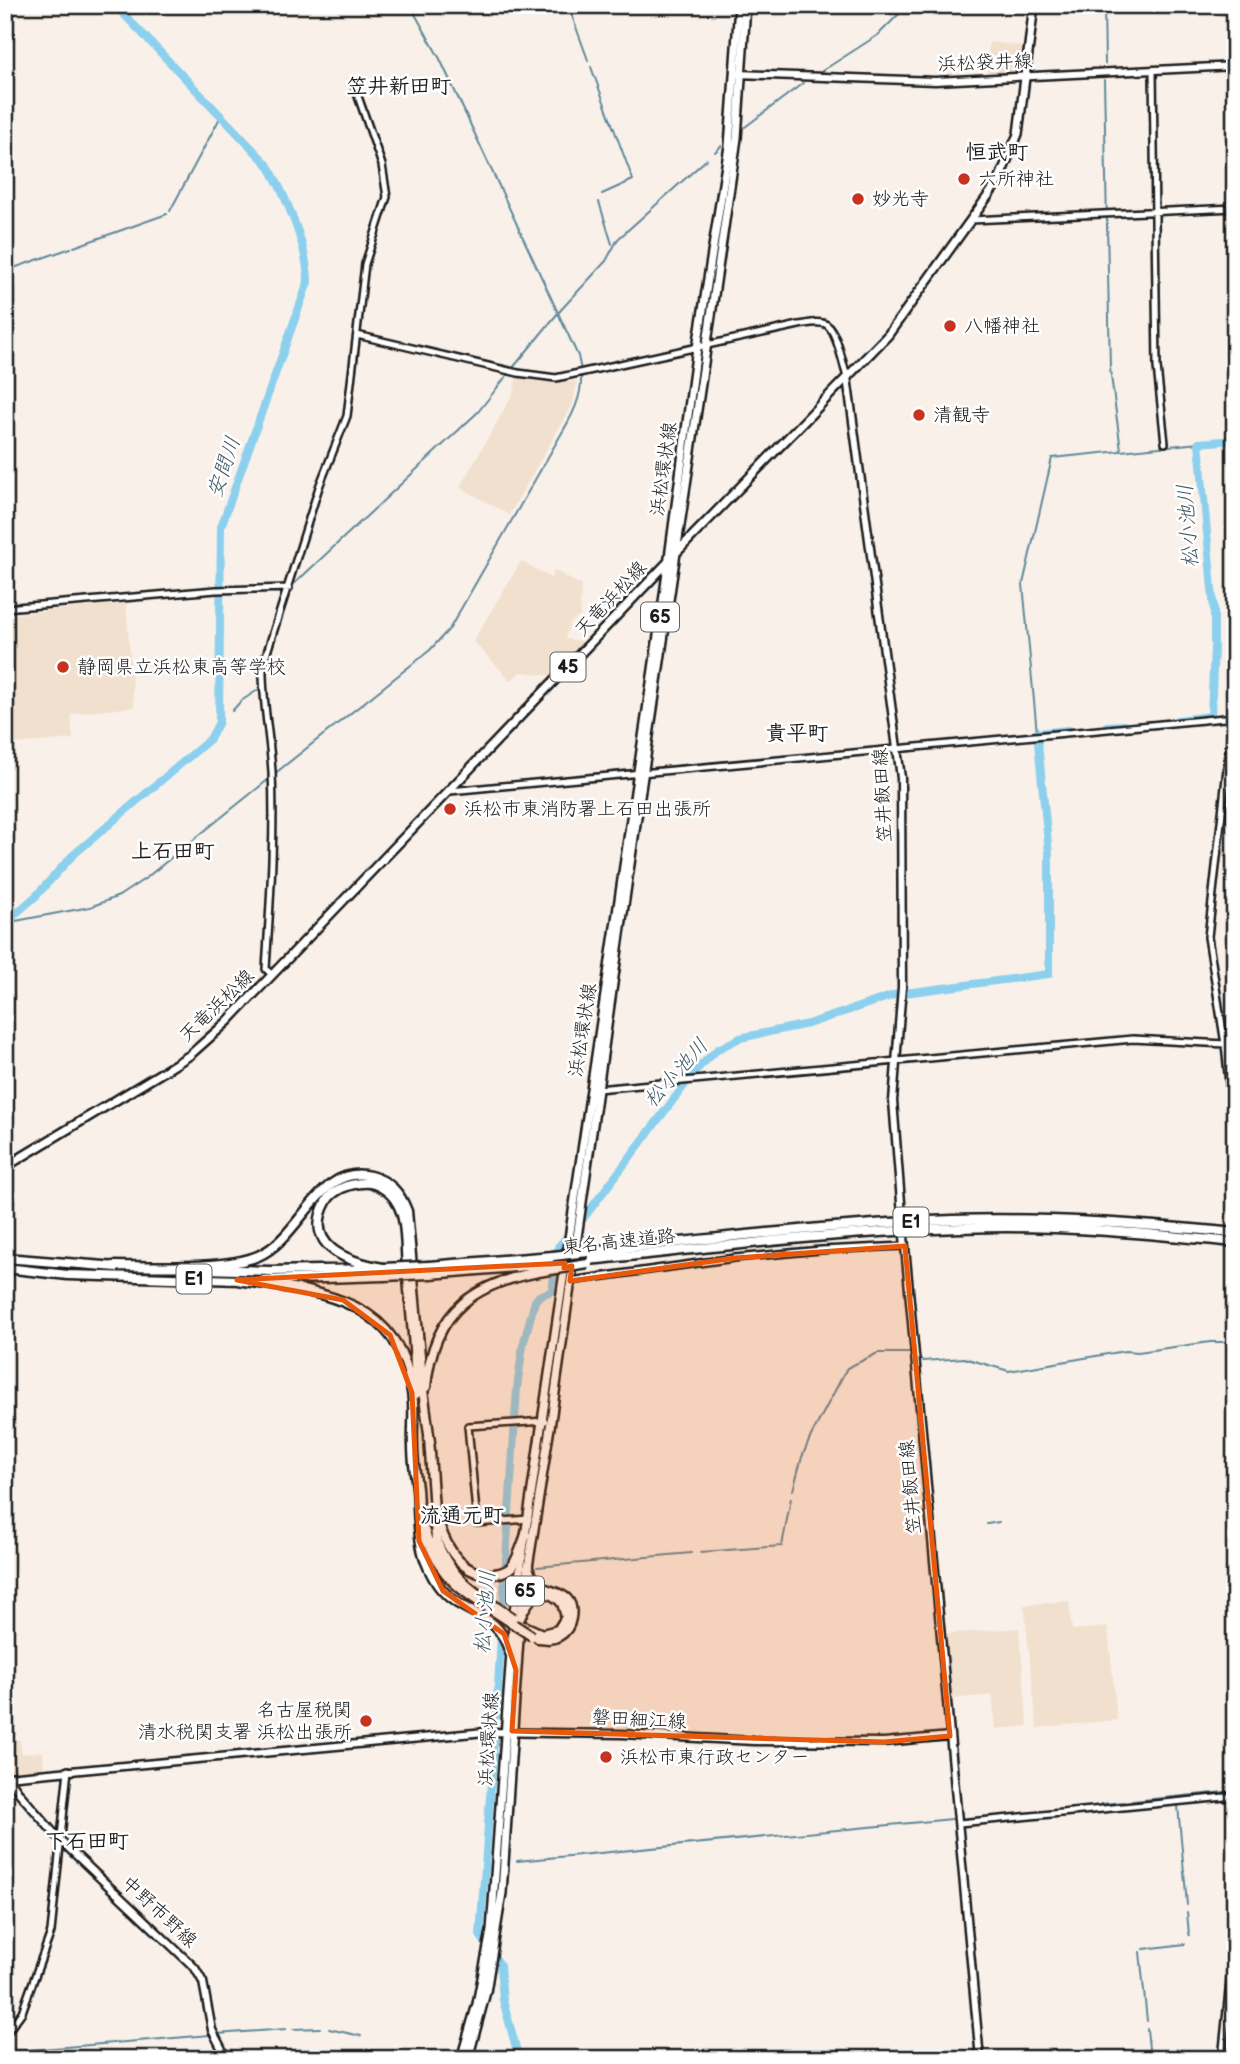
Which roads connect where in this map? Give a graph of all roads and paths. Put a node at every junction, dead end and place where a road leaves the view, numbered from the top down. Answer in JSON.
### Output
{"nodes":[{"id":1,"x":739,"y":5,"type":"edge"},
{"id":2,"x":746,"y":5,"type":"edge"},
{"id":3,"x":1034,"y":5,"type":"edge"},
{"id":4,"x":1235,"y":66,"type":"edge"},
{"id":5,"x":1153,"y":71,"type":"junction"},
{"id":6,"x":739,"y":74,"type":"junction"},
{"id":7,"x":1026,"y":78,"type":"junction"},
{"id":8,"x":353,"y":82,"type":"dead end"},
{"id":9,"x":1235,"y":208,"type":"edge"},
{"id":10,"x":1156,"y":212,"type":"junction"},
{"id":11,"x":971,"y":220,"type":"junction"},
{"id":12,"x":357,"y":335,"type":"junction"},
{"id":13,"x":706,"y":346,"type":"junction"},
{"id":14,"x":697,"y":348,"type":"junction"},
{"id":15,"x":847,"y":377,"type":"junction"},
{"id":16,"x":1165,"y":443,"type":"dead end"},
{"id":17,"x":677,"y":552,"type":"junction"},
{"id":18,"x":668,"y":562,"type":"junction"},
{"id":19,"x":646,"y":586,"type":"junction"},
{"id":20,"x":289,"y":588,"type":"junction"},
{"id":21,"x":664,"y":595,"type":"junction"},
{"id":22,"x":5,"y":608,"type":"edge"},
{"id":23,"x":1235,"y":698,"type":"edge"},
{"id":24,"x":1234,"y":717,"type":"edge"},
{"id":25,"x":898,"y":749,"type":"junction"},
{"id":26,"x":640,"y":774,"type":"junction"},
{"id":27,"x":450,"y":791,"type":"junction"},
{"id":28,"x":272,"y":975,"type":"junction"},
{"id":29,"x":1225,"y":1044,"type":"junction"},
{"id":30,"x":897,"y":1061,"type":"junction"},
{"id":31,"x":594,"y":1090,"type":"junction"},
{"id":32,"x":1235,"y":1143,"type":"edge"},
{"id":33,"x":5,"y":1167,"type":"edge"},
{"id":34,"x":902,"y":1215,"type":"dead end"},
{"id":35,"x":574,"y":1231,"type":"junction"},
{"id":36,"x":1235,"y":1233,"type":"edge"},
{"id":37,"x":904,"y":1236,"type":"dead end"},
{"id":38,"x":1235,"y":1242,"type":"edge"},
{"id":39,"x":905,"y":1246,"type":"junction"},
{"id":40,"x":5,"y":1258,"type":"edge"},
{"id":41,"x":588,"y":1259,"type":"junction"},
{"id":42,"x":552,"y":1263,"type":"junction"},
{"id":43,"x":113,"y":1266,"type":"junction"},
{"id":44,"x":5,"y":1268,"type":"edge"},
{"id":45,"x":383,"y":1272,"type":"junction"},
{"id":46,"x":237,"y":1280,"type":"junction"},
{"id":47,"x":570,"y":1281,"type":"junction"},
{"id":48,"x":542,"y":1421,"type":"junction"},
{"id":49,"x":551,"y":1421,"type":"junction"},
{"id":50,"x":430,"y":1442,"type":"junction"},
{"id":51,"x":413,"y":1445,"type":"junction"},
{"id":52,"x":419,"y":1510,"type":"junction"},
{"id":53,"x":435,"y":1514,"type":"junction"},
{"id":54,"x":529,"y":1519,"type":"junction"},
{"id":55,"x":526,"y":1535,"type":"junction"},
{"id":56,"x":528,"y":1569,"type":"junction"},
{"id":57,"x":495,"y":1609,"type":"junction"},
{"id":58,"x":520,"y":1618,"type":"junction"},
{"id":59,"x":537,"y":1635,"type":"junction"},
{"id":60,"x":510,"y":1653,"type":"junction"},
{"id":61,"x":509,"y":1731,"type":"junction"},
{"id":62,"x":950,"y":1736,"type":"junction"},
{"id":63,"x":68,"y":1770,"type":"junction"},
{"id":64,"x":6,"y":1775,"type":"edge"},
{"id":65,"x":1235,"y":1796,"type":"edge"},
{"id":66,"x":959,"y":1823,"type":"junction"},
{"id":67,"x":60,"y":1840,"type":"junction"},
{"id":68,"x":1235,"y":1933,"type":"edge"},
{"id":69,"x":491,"y":1955,"type":"junction"},
{"id":70,"x":5,"y":2035,"type":"edge"},
{"id":71,"x":227,"y":2059,"type":"edge"},
{"id":72,"x":461,"y":2059,"type":"edge"},
{"id":73,"x":468,"y":2059,"type":"edge"},
{"id":74,"x":981,"y":2059,"type":"edge"},
{"id":75,"x":1222,"y":2059,"type":"edge"}],
"edges":[{"from":1,"to":6,"type":"main road","name":"浜松環状線","number":"65"},
{"from":2,"to":6,"type":"main road","name":"浜松環状線","number":"65"},
{"from":3,"to":7,"type":"main road","name":"天竜浜松線","number":"45"},
{"from":4,"to":5,"type":"main road","name":"浜松袋井線"},
{"from":5,"to":7,"type":"main road","name":"浜松袋井線"},
{"from":5,"to":10,"type":"street"},
{"from":6,"to":7,"type":"main road","name":"浜松袋井線"},
{"from":6,"to":13,"type":"main road","name":"浜松環状線","number":"65"},
{"from":6,"to":14,"type":"main road","name":"浜松環状線","number":"65"},
{"from":7,"to":11,"type":"main road","name":"天竜浜松線","number":"45"},
{"from":8,"to":12,"type":"street"},
{"from":9,"to":10,"type":"street"},
{"from":10,"to":11,"type":"street"},
{"from":10,"to":16,"type":"street"},
{"from":11,"to":15,"type":"main road","name":"天竜浜松線","number":"45"},
{"from":12,"to":14,"type":"street"},
{"from":12,"to":20,"type":"street"},
{"from":13,"to":14,"type":"street"},
{"from":13,"to":15,"type":"street"},
{"from":13,"to":17,"type":"main road","name":"浜松環状線","number":"65"},
{"from":14,"to":18,"type":"main road","name":"浜松環状線","number":"65"},
{"from":15,"to":17,"type":"main road","name":"天竜浜松線","number":"45"},
{"from":15,"to":25,"type":"main road","name":"笠井飯田線"},
{"from":17,"to":18,"type":"main road","name":"天竜浜松線","number":"45"},
{"from":17,"to":26,"type":"main road","name":"浜松環状線","number":"65"},
{"from":18,"to":19,"type":"main road","name":"天竜浜松線","number":"45"},
{"from":18,"to":21,"type":"main road","name":"浜松環状線","number":"65"},
{"from":19,"to":21,"type":"main road"},
{"from":19,"to":27,"type":"main road","name":"天竜浜松線","number":"45"},
{"from":20,"to":22,"type":"street"},
{"from":20,"to":28,"type":"street"},
{"from":21,"to":26,"type":"main road","name":"浜松環状線","number":"65"},
{"from":23,"to":24,"type":"street"},
{"from":24,"to":25,"type":"street"},
{"from":24,"to":29,"type":"street"},
{"from":25,"to":26,"type":"street"},
{"from":25,"to":30,"type":"main road","name":"笠井飯田線"},
{"from":26,"to":27,"type":"street"},
{"from":26,"to":31,"type":"main road","name":"浜松環状線","number":"65"},
{"from":27,"to":28,"type":"main road","name":"天竜浜松線","number":"45"},
{"from":28,"to":33,"type":"main road","name":"天竜浜松線","number":"45"},
{"from":29,"to":30,"type":"street"},
{"from":29,"to":32,"type":"street"},
{"from":30,"to":31,"type":"street"},
{"from":30,"to":34,"type":"main road","name":"笠井飯田線"},
{"from":31,"to":35,"type":"main road","name":"浜松環状線","number":"65"},
{"from":31,"to":35,"type":"main road","name":"浜松環状線","number":"65"},
{"from":35,"to":47,"type":"main road","name":"浜松環状線","number":"65"},
{"from":35,"to":48,"type":"main road","name":"浜松環状線","number":"65"},
{"from":36,"to":41,"type":"highway","name":"東名高速道路","number":"E1"},
{"from":37,"to":39,"type":"main road","name":"笠井飯田線"},
{"from":38,"to":41,"type":"highway","name":"東名高速道路","number":"E1"},
{"from":39,"to":47,"type":"street"},
{"from":39,"to":62,"type":"main road","name":"笠井飯田線"},
{"from":40,"to":43,"type":"highway","name":"東名高速道路","number":"E1"},
{"from":41,"to":42,"type":"highway","name":"東名高速道路","number":"E1","bridge":true},
{"from":42,"to":45,"type":"highway","name":"東名高速道路","number":"E1","bridge":true},
{"from":42,"to":50,"type":"highway"},
{"from":43,"to":45,"type":"highway","name":"東名高速道路","number":"E1"},
{"from":43,"to":50,"type":"highway"},
{"from":44,"to":46,"type":"highway","name":"東名高速道路","number":"E1"},
{"from":45,"to":46,"type":"highway","name":"東名高速道路","number":"E1"},
{"from":45,"to":51,"type":"highway"},
{"from":46,"to":51,"type":"highway"},
{"from":47,"to":49,"type":"main road","name":"浜松環状線","number":"65"},
{"from":48,"to":49,"type":"street"},
{"from":48,"to":54,"type":"main road","name":"浜松環状線","number":"65"},
{"from":48,"to":54,"type":"street"},
{"from":49,"to":56,"type":"main road","name":"浜松環状線","number":"65"},
{"from":50,"to":53,"type":"highway"},
{"from":51,"to":52,"type":"highway"},
{"from":52,"to":57,"type":"highway"},
{"from":52,"to":60,"type":"highway"},
{"from":53,"to":55,"type":"highway"},
{"from":53,"to":57,"type":"highway"},
{"from":54,"to":55,"type":"main road","name":"浜松環状線","number":"65"},
{"from":55,"to":60,"type":"main road","name":"浜松環状線","number":"65"},
{"from":56,"to":58,"type":"main road","name":"浜松環状線","number":"65"},
{"from":56,"to":59,"type":"highway"},
{"from":57,"to":59,"type":"highway","bridge":true},
{"from":58,"to":59,"type":"highway"},
{"from":58,"to":61,"type":"main road","name":"浜松環状線","number":"65"},
{"from":60,"to":61,"type":"main road","name":"浜松環状線","number":"65"},
{"from":61,"to":62,"type":"main road","name":"磐田細江線"},
{"from":61,"to":63,"type":"main road","name":"磐田細江線"},
{"from":61,"to":69,"type":"main road","name":"浜松環状線","number":"65"},
{"from":61,"to":69,"type":"main road","name":"浜松環状線","number":"65"},
{"from":62,"to":66,"type":"main road"},
{"from":63,"to":64,"type":"main road","name":"磐田細江線"},
{"from":63,"to":67,"type":"street"},
{"from":64,"to":67,"type":"main road","name":"中野市野線"},
{"from":65,"to":66,"type":"street"},
{"from":66,"to":74,"type":"main road"},
{"from":67,"to":70,"type":"street"},
{"from":67,"to":71,"type":"main road","name":"中野市野線"},
{"from":68,"to":75,"type":"street"},
{"from":69,"to":72,"type":"main road","name":"浜松環状線","number":"65"},
{"from":69,"to":73,"type":"main road","name":"浜松環状線","number":"65"}]}
